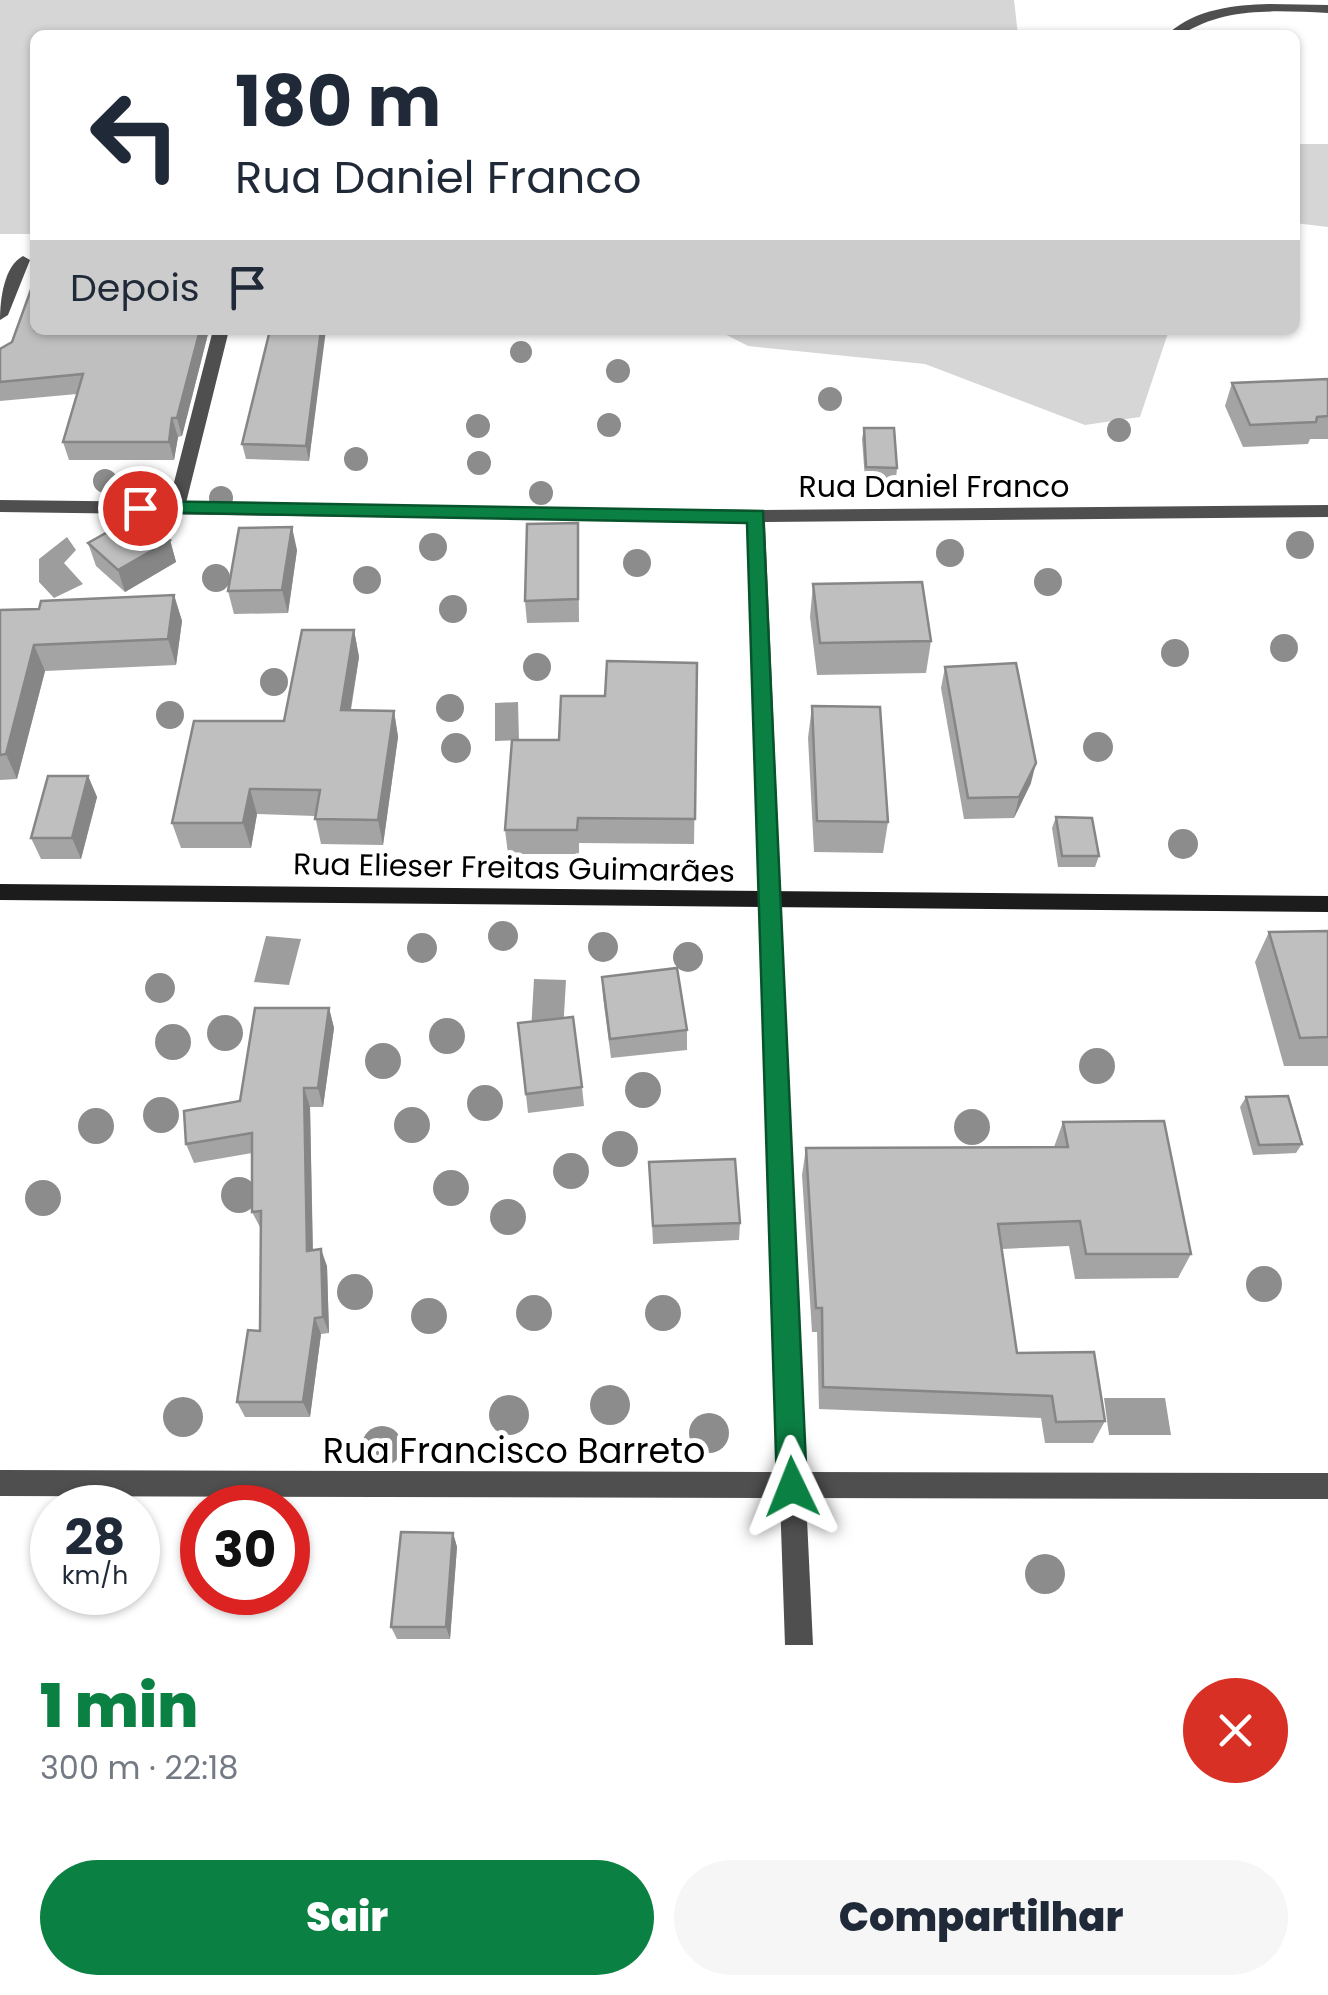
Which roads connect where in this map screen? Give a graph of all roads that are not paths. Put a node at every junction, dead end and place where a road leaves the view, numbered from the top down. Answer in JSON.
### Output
{"nodes":[{"id":1,"x":1328,"y":9,"type":"edge"},
{"id":2,"x":1180,"y":30,"type":"edge"},
{"id":3,"x":0,"y":260,"type":"edge"},
{"id":4,"x":29,"y":260,"type":"edge"},
{"id":5,"x":0,"y":315,"type":"edge"},
{"id":6,"x":220,"y":335,"type":"edge"},
{"id":7,"x":0,"y":506,"type":"edge"},
{"id":8,"x":176,"y":508,"type":"junction"},
{"id":9,"x":1328,"y":511,"type":"edge"},
{"id":10,"x":756,"y":516,"type":"junction"},
{"id":11,"x":0,"y":892,"type":"edge"},
{"id":12,"x":771,"y":902,"type":"junction"},
{"id":13,"x":1328,"y":904,"type":"edge"},
{"id":14,"x":0,"y":1483,"type":"edge"},
{"id":15,"x":1328,"y":1486,"type":"edge"},
{"id":16,"x":792,"y":1487,"type":"junction"},
{"id":17,"x":799,"y":1645,"type":"edge"}],
"edges":[{"from":1,"to":2,"type":"street"},
{"from":3,"to":4,"type":"street"},
{"from":4,"to":5,"type":"street"},
{"from":6,"to":8,"type":"street"},
{"from":7,"to":8,"type":"street","name":"Rua Daniel Franco"},
{"from":8,"to":10,"type":"street","name":"Rua Daniel Franco"},
{"from":9,"to":10,"type":"street","name":"Rua Daniel Franco"},
{"from":10,"to":12,"type":"street"},
{"from":11,"to":12,"type":"street","name":"Rua Elieser Freitas Guimarães"},
{"from":12,"to":13,"type":"street","name":"Rua Elieser Freitas Guimarães"},
{"from":12,"to":16,"type":"street"},
{"from":14,"to":16,"type":"street","name":"Rua Francisco Barreto"},
{"from":15,"to":16,"type":"street","name":"Rua Francisco Barreto"},
{"from":16,"to":17,"type":"street"}]}
